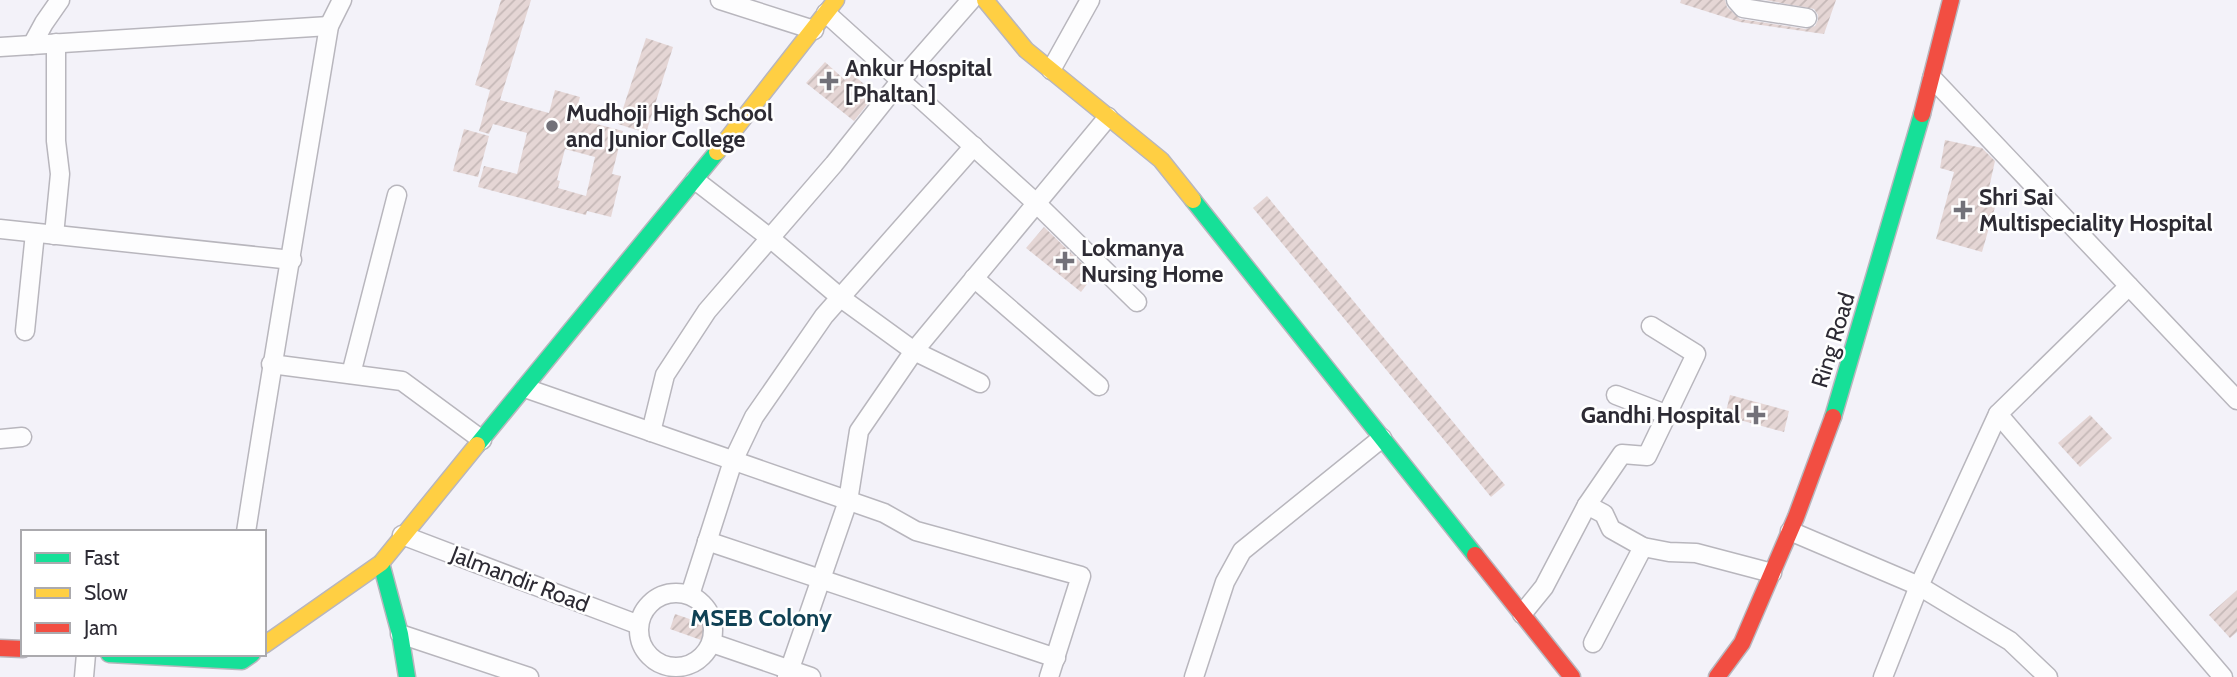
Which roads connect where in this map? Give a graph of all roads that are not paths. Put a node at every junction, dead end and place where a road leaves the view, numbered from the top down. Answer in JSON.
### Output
{"nodes":[{"id":1,"x":60,"y":0,"type":"edge"},
{"id":2,"x":342,"y":0,"type":"edge"},
{"id":3,"x":720,"y":0,"type":"edge"},
{"id":4,"x":971,"y":0,"type":"edge"},
{"id":5,"x":985,"y":0,"type":"edge"},
{"id":6,"x":1090,"y":0,"type":"edge"},
{"id":7,"x":1735,"y":0,"type":"edge"},
{"id":8,"x":1951,"y":0,"type":"edge"},
{"id":9,"x":831,"y":7,"type":"edge"},
{"id":10,"x":1807,"y":18,"type":"dead end"},
{"id":11,"x":329,"y":26,"type":"junction"},
{"id":12,"x":814,"y":30,"type":"junction"},
{"id":13,"x":56,"y":43,"type":"junction"},
{"id":14,"x":32,"y":45,"type":"junction"},
{"id":15,"x":0,"y":47,"type":"edge"},
{"id":16,"x":1051,"y":71,"type":"junction"},
{"id":17,"x":1932,"y":78,"type":"junction"},
{"id":18,"x":901,"y":80,"type":"junction"},
{"id":19,"x":1108,"y":117,"type":"junction"},
{"id":20,"x":974,"y":146,"type":"junction"},
{"id":21,"x":695,"y":180,"type":"junction"},
{"id":22,"x":397,"y":195,"type":"dead end"},
{"id":23,"x":1036,"y":203,"type":"junction"},
{"id":24,"x":0,"y":229,"type":"edge"},
{"id":25,"x":35,"y":233,"type":"junction"},
{"id":26,"x":54,"y":235,"type":"junction"},
{"id":27,"x":770,"y":238,"type":"junction"},
{"id":28,"x":292,"y":260,"type":"junction"},
{"id":29,"x":974,"y":278,"type":"junction"},
{"id":30,"x":2129,"y":286,"type":"junction"},
{"id":31,"x":841,"y":298,"type":"junction"},
{"id":32,"x":1137,"y":302,"type":"dead end"},
{"id":33,"x":1651,"y":327,"type":"dead end"},
{"id":34,"x":25,"y":331,"type":"dead end"},
{"id":35,"x":914,"y":351,"type":"junction"},
{"id":36,"x":271,"y":364,"type":"junction"},
{"id":37,"x":351,"y":374,"type":"junction"},
{"id":38,"x":979,"y":383,"type":"dead end"},
{"id":39,"x":1099,"y":386,"type":"dead end"},
{"id":40,"x":525,"y":388,"type":"junction"},
{"id":41,"x":1616,"y":395,"type":"dead end"},
{"id":42,"x":2237,"y":400,"type":"edge"},
{"id":43,"x":1998,"y":414,"type":"junction"},
{"id":44,"x":1668,"y":415,"type":"junction"},
{"id":45,"x":651,"y":432,"type":"junction"},
{"id":46,"x":22,"y":437,"type":"dead end"},
{"id":47,"x":1382,"y":438,"type":"junction"},
{"id":48,"x":0,"y":439,"type":"edge"},
{"id":49,"x":482,"y":440,"type":"junction"},
{"id":50,"x":733,"y":461,"type":"junction"},
{"id":51,"x":848,"y":501,"type":"junction"},
{"id":52,"x":1587,"y":505,"type":"junction"},
{"id":53,"x":246,"y":530,"type":"edge"},
{"id":54,"x":1790,"y":531,"type":"junction"},
{"id":55,"x":402,"y":535,"type":"junction"},
{"id":56,"x":706,"y":541,"type":"junction"},
{"id":57,"x":1643,"y":547,"type":"junction"},
{"id":58,"x":381,"y":563,"type":"junction"},
{"id":59,"x":1772,"y":573,"type":"junction"},
{"id":60,"x":821,"y":579,"type":"junction"},
{"id":61,"x":1919,"y":586,"type":"junction"},
{"id":62,"x":690,"y":595,"type":"junction"},
{"id":63,"x":1522,"y":614,"type":"junction"},
{"id":64,"x":639,"y":625,"type":"junction"},
{"id":65,"x":400,"y":634,"type":"junction"},
{"id":66,"x":712,"y":643,"type":"junction"},
{"id":67,"x":1593,"y":643,"type":"dead end"},
{"id":68,"x":266,"y":644,"type":"edge"},
{"id":69,"x":0,"y":648,"type":"edge"},
{"id":70,"x":21,"y":649,"type":"edge"},
{"id":71,"x":86,"y":656,"type":"edge"},
{"id":72,"x":199,"y":656,"type":"edge"},
{"id":73,"x":244,"y":657,"type":"edge"},
{"id":74,"x":1056,"y":657,"type":"junction"},
{"id":75,"x":660,"y":671,"type":"edge"},
{"id":76,"x":788,"y":673,"type":"edge"},
{"id":77,"x":1565,"y":674,"type":"edge"},
{"id":78,"x":84,"y":677,"type":"edge"},
{"id":79,"x":407,"y":677,"type":"edge"},
{"id":80,"x":530,"y":677,"type":"edge"},
{"id":81,"x":811,"y":677,"type":"edge"},
{"id":82,"x":1049,"y":677,"type":"edge"},
{"id":83,"x":1194,"y":677,"type":"edge"},
{"id":84,"x":1717,"y":677,"type":"edge"},
{"id":85,"x":1883,"y":677,"type":"edge"},
{"id":86,"x":2048,"y":677,"type":"edge"},
{"id":87,"x":2223,"y":677,"type":"edge"}],
"edges":[{"from":1,"to":14,"type":"street"},
{"from":2,"to":11,"type":"street"},
{"from":3,"to":12,"type":"street"},
{"from":4,"to":18,"type":"street"},
{"from":5,"to":16,"type":"main road"},
{"from":6,"to":16,"type":"street"},
{"from":7,"to":10,"type":"street"},
{"from":8,"to":17,"type":"main road","name":"Ring Road"},
{"from":9,"to":12,"type":"main road"},
{"from":9,"to":18,"type":"street"},
{"from":11,"to":13,"type":"street"},
{"from":11,"to":28,"type":"street"},
{"from":12,"to":21,"type":"main road"},
{"from":13,"to":14,"type":"street"},
{"from":13,"to":26,"type":"street"},
{"from":14,"to":15,"type":"street"},
{"from":16,"to":19,"type":"main road"},
{"from":17,"to":30,"type":"street"},
{"from":17,"to":54,"type":"main road","name":"Ring Road"},
{"from":18,"to":20,"type":"street"},
{"from":18,"to":27,"type":"street"},
{"from":19,"to":23,"type":"street"},
{"from":19,"to":47,"type":"main road"},
{"from":20,"to":23,"type":"street"},
{"from":20,"to":31,"type":"street"},
{"from":21,"to":27,"type":"street"},
{"from":21,"to":40,"type":"main road"},
{"from":22,"to":37,"type":"street"},
{"from":23,"to":29,"type":"street"},
{"from":23,"to":32,"type":"street"},
{"from":24,"to":25,"type":"street"},
{"from":25,"to":26,"type":"street"},
{"from":25,"to":34,"type":"street"},
{"from":26,"to":28,"type":"street"},
{"from":27,"to":31,"type":"street"},
{"from":27,"to":45,"type":"street"},
{"from":28,"to":36,"type":"street"},
{"from":29,"to":35,"type":"street"},
{"from":29,"to":39,"type":"street"},
{"from":30,"to":42,"type":"street"},
{"from":30,"to":43,"type":"street"},
{"from":31,"to":35,"type":"street"},
{"from":31,"to":50,"type":"street"},
{"from":33,"to":44,"type":"street"},
{"from":35,"to":38,"type":"street"},
{"from":35,"to":51,"type":"street"},
{"from":36,"to":37,"type":"street"},
{"from":36,"to":53,"type":"street"},
{"from":37,"to":49,"type":"street"},
{"from":40,"to":45,"type":"street"},
{"from":40,"to":49,"type":"main road"},
{"from":41,"to":44,"type":"street"},
{"from":43,"to":61,"type":"street"},
{"from":43,"to":87,"type":"street"},
{"from":44,"to":52,"type":"street"},
{"from":45,"to":50,"type":"street"},
{"from":46,"to":48,"type":"street"},
{"from":47,"to":63,"type":"main road"},
{"from":47,"to":83,"type":"street"},
{"from":49,"to":55,"type":"main road"},
{"from":50,"to":51,"type":"street"},
{"from":50,"to":56,"type":"street"},
{"from":51,"to":60,"type":"street"},
{"from":51,"to":74,"type":"street"},
{"from":52,"to":57,"type":"street"},
{"from":52,"to":63,"type":"street"},
{"from":54,"to":59,"type":"main road","name":"Ring Road"},
{"from":54,"to":61,"type":"street"},
{"from":55,"to":58,"type":"main road"},
{"from":55,"to":64,"type":"street","name":"Jalmandir Road"},
{"from":56,"to":60,"type":"street"},
{"from":56,"to":62,"type":"street"},
{"from":57,"to":59,"type":"street"},
{"from":57,"to":67,"type":"street"},
{"from":58,"to":65,"type":"main road"},
{"from":58,"to":68,"type":"main road"},
{"from":59,"to":84,"type":"main road","name":"Ring Road"},
{"from":60,"to":74,"type":"street"},
{"from":60,"to":76,"type":"street"},
{"from":61,"to":85,"type":"street"},
{"from":61,"to":86,"type":"street"},
{"from":62,"to":64,"type":"street"},
{"from":62,"to":66,"type":"street"},
{"from":63,"to":77,"type":"main road"},
{"from":64,"to":75,"type":"street"},
{"from":65,"to":79,"type":"main road"},
{"from":65,"to":80,"type":"street"},
{"from":66,"to":75,"type":"street"},
{"from":66,"to":76,"type":"street"},
{"from":69,"to":70,"type":"main road"},
{"from":71,"to":78,"type":"street"},
{"from":72,"to":73,"type":"main road"},
{"from":74,"to":82,"type":"street"},
{"from":76,"to":81,"type":"street"}]}
